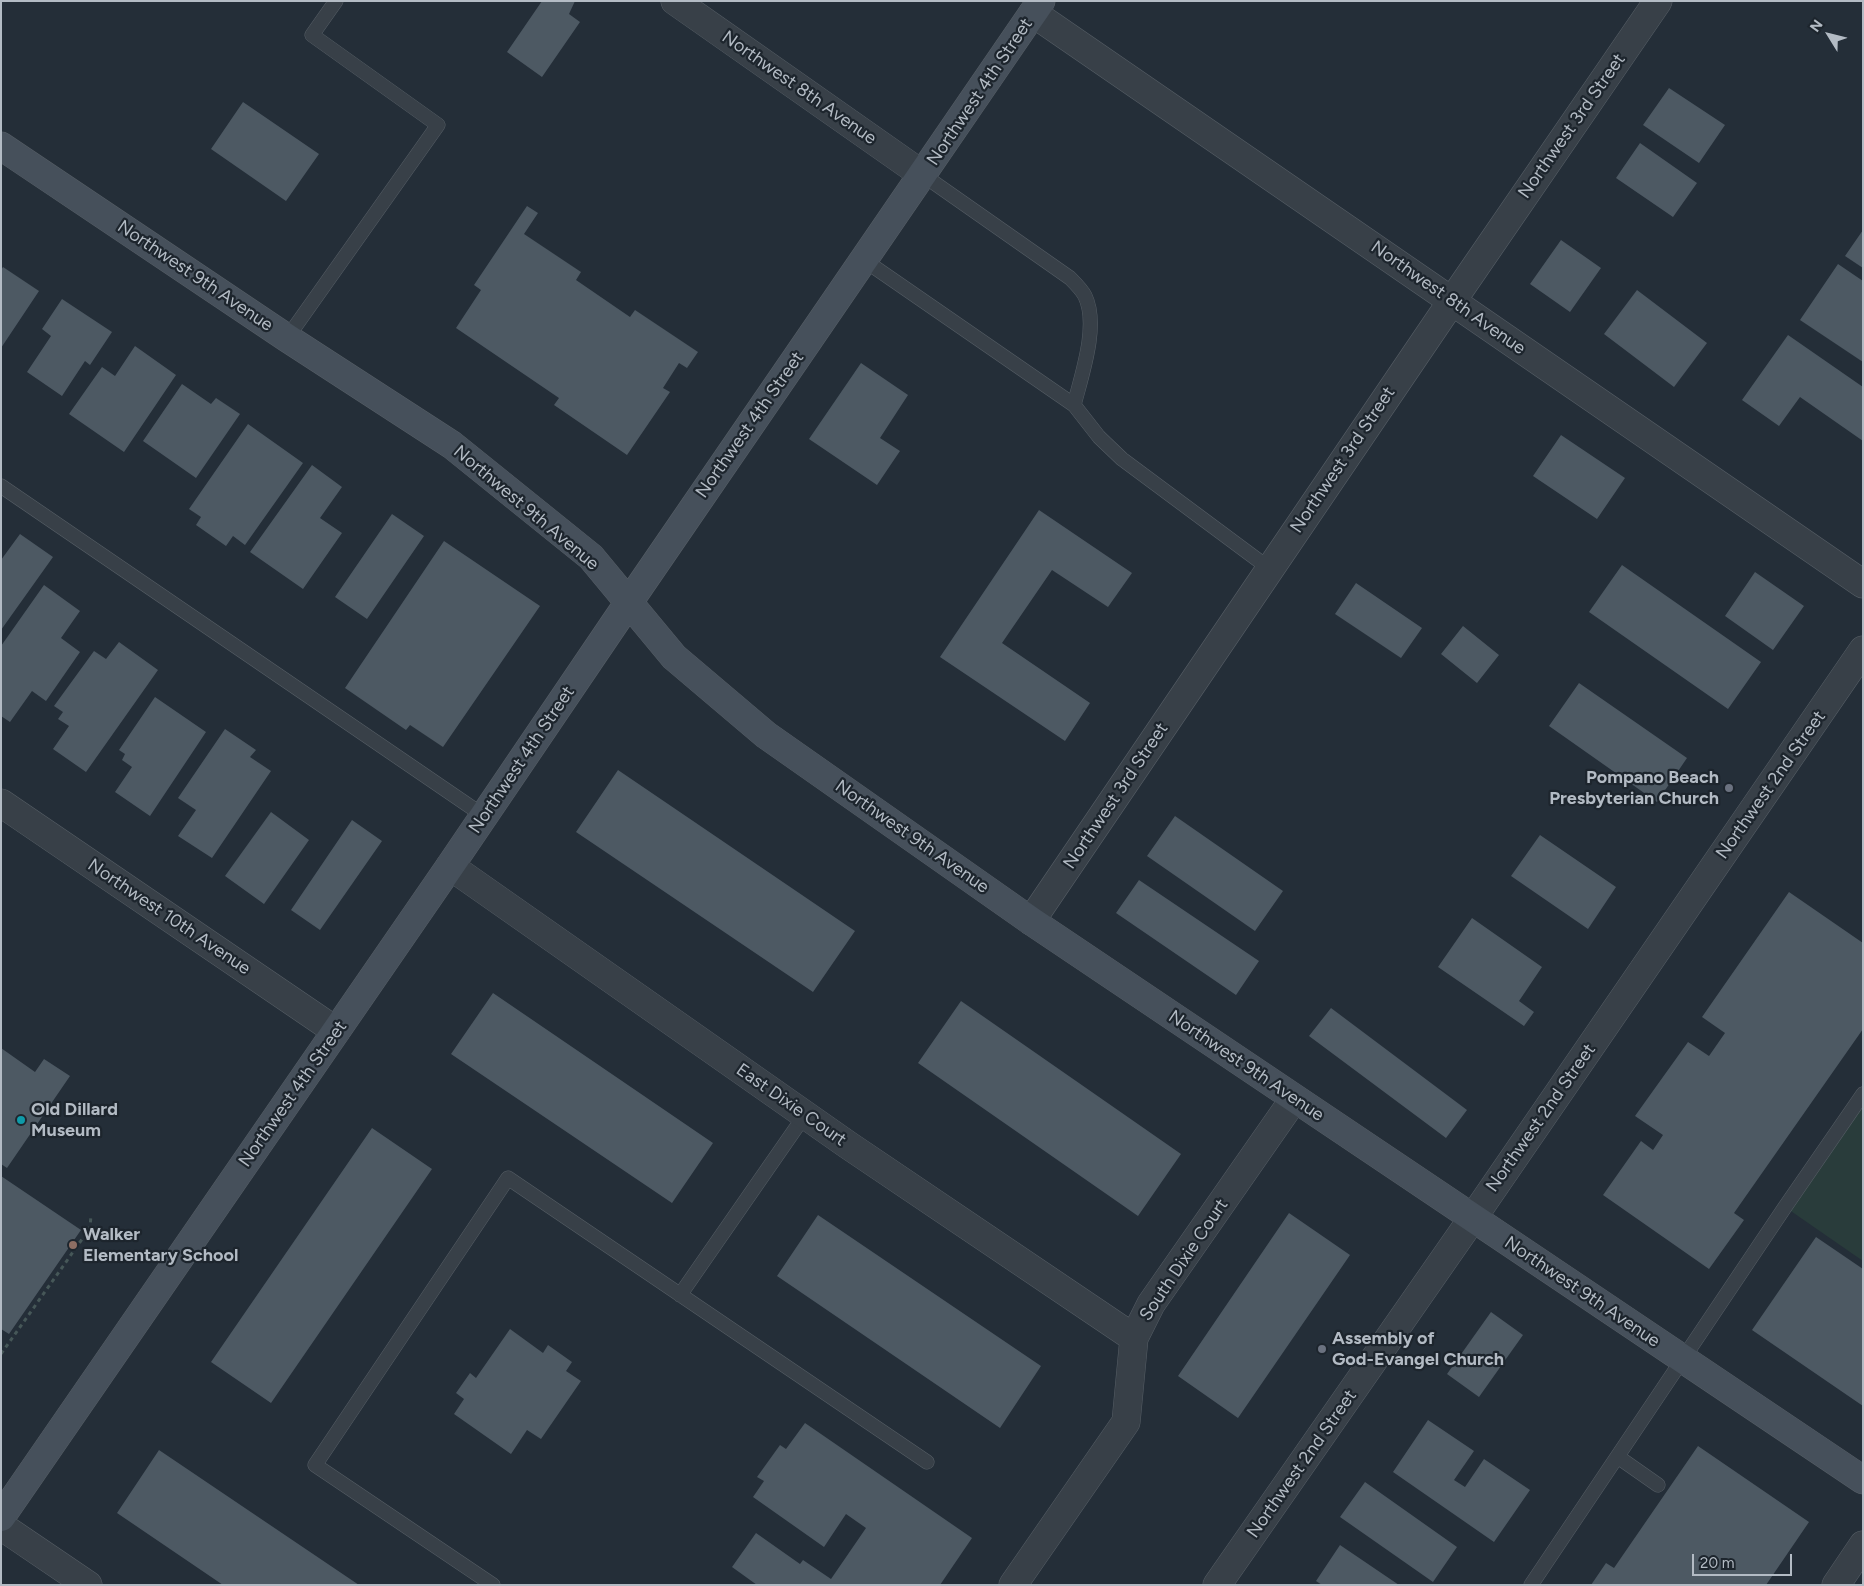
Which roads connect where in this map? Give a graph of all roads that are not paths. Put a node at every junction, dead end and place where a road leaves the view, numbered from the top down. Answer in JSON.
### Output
{"nodes":[{"id":1,"x":336,"y":1,"type":"edge"},
{"id":2,"x":675,"y":1,"type":"edge"},
{"id":3,"x":1658,"y":1,"type":"edge"},
{"id":4,"x":1037,"y":7,"type":"edge"},
{"id":5,"x":1,"y":146,"type":"edge"},
{"id":6,"x":923,"y":175,"type":"junction"},
{"id":7,"x":864,"y":260,"type":"junction"},
{"id":8,"x":1452,"y":301,"type":"junction"},
{"id":9,"x":287,"y":338,"type":"junction"},
{"id":10,"x":1074,"y":405,"type":"junction"},
{"id":11,"x":1,"y":486,"type":"edge"},
{"id":12,"x":1270,"y":569,"type":"junction"},
{"id":13,"x":1863,"y":584,"type":"edge"},
{"id":14,"x":629,"y":602,"type":"junction"},
{"id":15,"x":1863,"y":650,"type":"edge"},
{"id":16,"x":1,"y":803,"type":"edge"},
{"id":17,"x":484,"y":816,"type":"junction"},
{"id":18,"x":450,"y":866,"type":"junction"},
{"id":19,"x":1031,"y":921,"type":"junction"},
{"id":20,"x":336,"y":1031,"type":"junction"},
{"id":21,"x":1863,"y":1094,"type":"edge"},
{"id":22,"x":1294,"y":1099,"type":"junction"},
{"id":23,"x":805,"y":1115,"type":"junction"},
{"id":24,"x":1472,"y":1219,"type":"junction"},
{"id":25,"x":680,"y":1295,"type":"junction"},
{"id":26,"x":1134,"y":1338,"type":"junction"},
{"id":27,"x":1683,"y":1360,"type":"junction"},
{"id":28,"x":1618,"y":1457,"type":"junction"},
{"id":29,"x":927,"y":1462,"type":"dead end"},
{"id":30,"x":1863,"y":1480,"type":"edge"},
{"id":31,"x":1658,"y":1485,"type":"dead end"},
{"id":32,"x":1,"y":1517,"type":"edge"},
{"id":33,"x":1,"y":1526,"type":"edge"},
{"id":34,"x":1863,"y":1545,"type":"edge"},
{"id":35,"x":490,"y":1584,"type":"edge"},
{"id":36,"x":88,"y":1585,"type":"edge"},
{"id":37,"x":1013,"y":1585,"type":"edge"},
{"id":38,"x":1217,"y":1585,"type":"edge"},
{"id":39,"x":1531,"y":1585,"type":"edge"},
{"id":40,"x":1836,"y":1585,"type":"edge"}],
"edges":[{"from":1,"to":9,"type":"lane"},
{"from":2,"to":6,"type":"street","name":"Northwest 8th Avenue"},
{"from":3,"to":8,"type":"street","name":"Northwest 3rd Street"},
{"from":4,"to":6,"type":"main road","name":"Northwest 4th Street"},
{"from":4,"to":8,"type":"street","name":"Northwest 8th Avenue"},
{"from":5,"to":9,"type":"main road","name":"Northwest 9th Avenue"},
{"from":6,"to":7,"type":"main road","name":"Northwest 4th Street"},
{"from":6,"to":10,"type":"lane"},
{"from":7,"to":10,"type":"lane"},
{"from":7,"to":14,"type":"main road","name":"Northwest 4th Street"},
{"from":8,"to":12,"type":"street","name":"Northwest 3rd Street"},
{"from":8,"to":13,"type":"street","name":"Northwest 8th Avenue"},
{"from":9,"to":14,"type":"main road","name":"Northwest 9th Avenue"},
{"from":10,"to":12,"type":"lane"},
{"from":11,"to":17,"type":"lane"},
{"from":12,"to":19,"type":"street","name":"Northwest 3rd Street"},
{"from":14,"to":17,"type":"main road","name":"Northwest 4th Street"},
{"from":14,"to":19,"type":"main road","name":"Northwest 9th Avenue"},
{"from":15,"to":24,"type":"street","name":"Northwest 2nd Street"},
{"from":16,"to":20,"type":"street","name":"Northwest 10th Avenue"},
{"from":17,"to":18,"type":"main road","name":"Northwest 4th Street"},
{"from":18,"to":20,"type":"main road","name":"Northwest 4th Street"},
{"from":18,"to":23,"type":"street","name":"East Dixie Court"},
{"from":19,"to":22,"type":"main road","name":"Northwest 9th Avenue"},
{"from":20,"to":32,"type":"main road","name":"Northwest 4th Street"},
{"from":21,"to":27,"type":"lane"},
{"from":22,"to":24,"type":"main road","name":"Northwest 9th Avenue"},
{"from":22,"to":26,"type":"street","name":"South Dixie Court"},
{"from":23,"to":25,"type":"lane"},
{"from":23,"to":26,"type":"street","name":"East Dixie Court"},
{"from":24,"to":27,"type":"main road","name":"Northwest 9th Avenue"},
{"from":24,"to":38,"type":"street","name":"Northwest 2nd Street"},
{"from":25,"to":29,"type":"lane"},
{"from":25,"to":35,"type":"lane"},
{"from":26,"to":37,"type":"street","name":"South Dixie Court"},
{"from":27,"to":28,"type":"lane"},
{"from":27,"to":30,"type":"main road","name":"Northwest 9th Avenue"},
{"from":28,"to":31,"type":"lane"},
{"from":28,"to":39,"type":"lane"},
{"from":33,"to":36,"type":"street"},
{"from":34,"to":40,"type":"street"}]}
